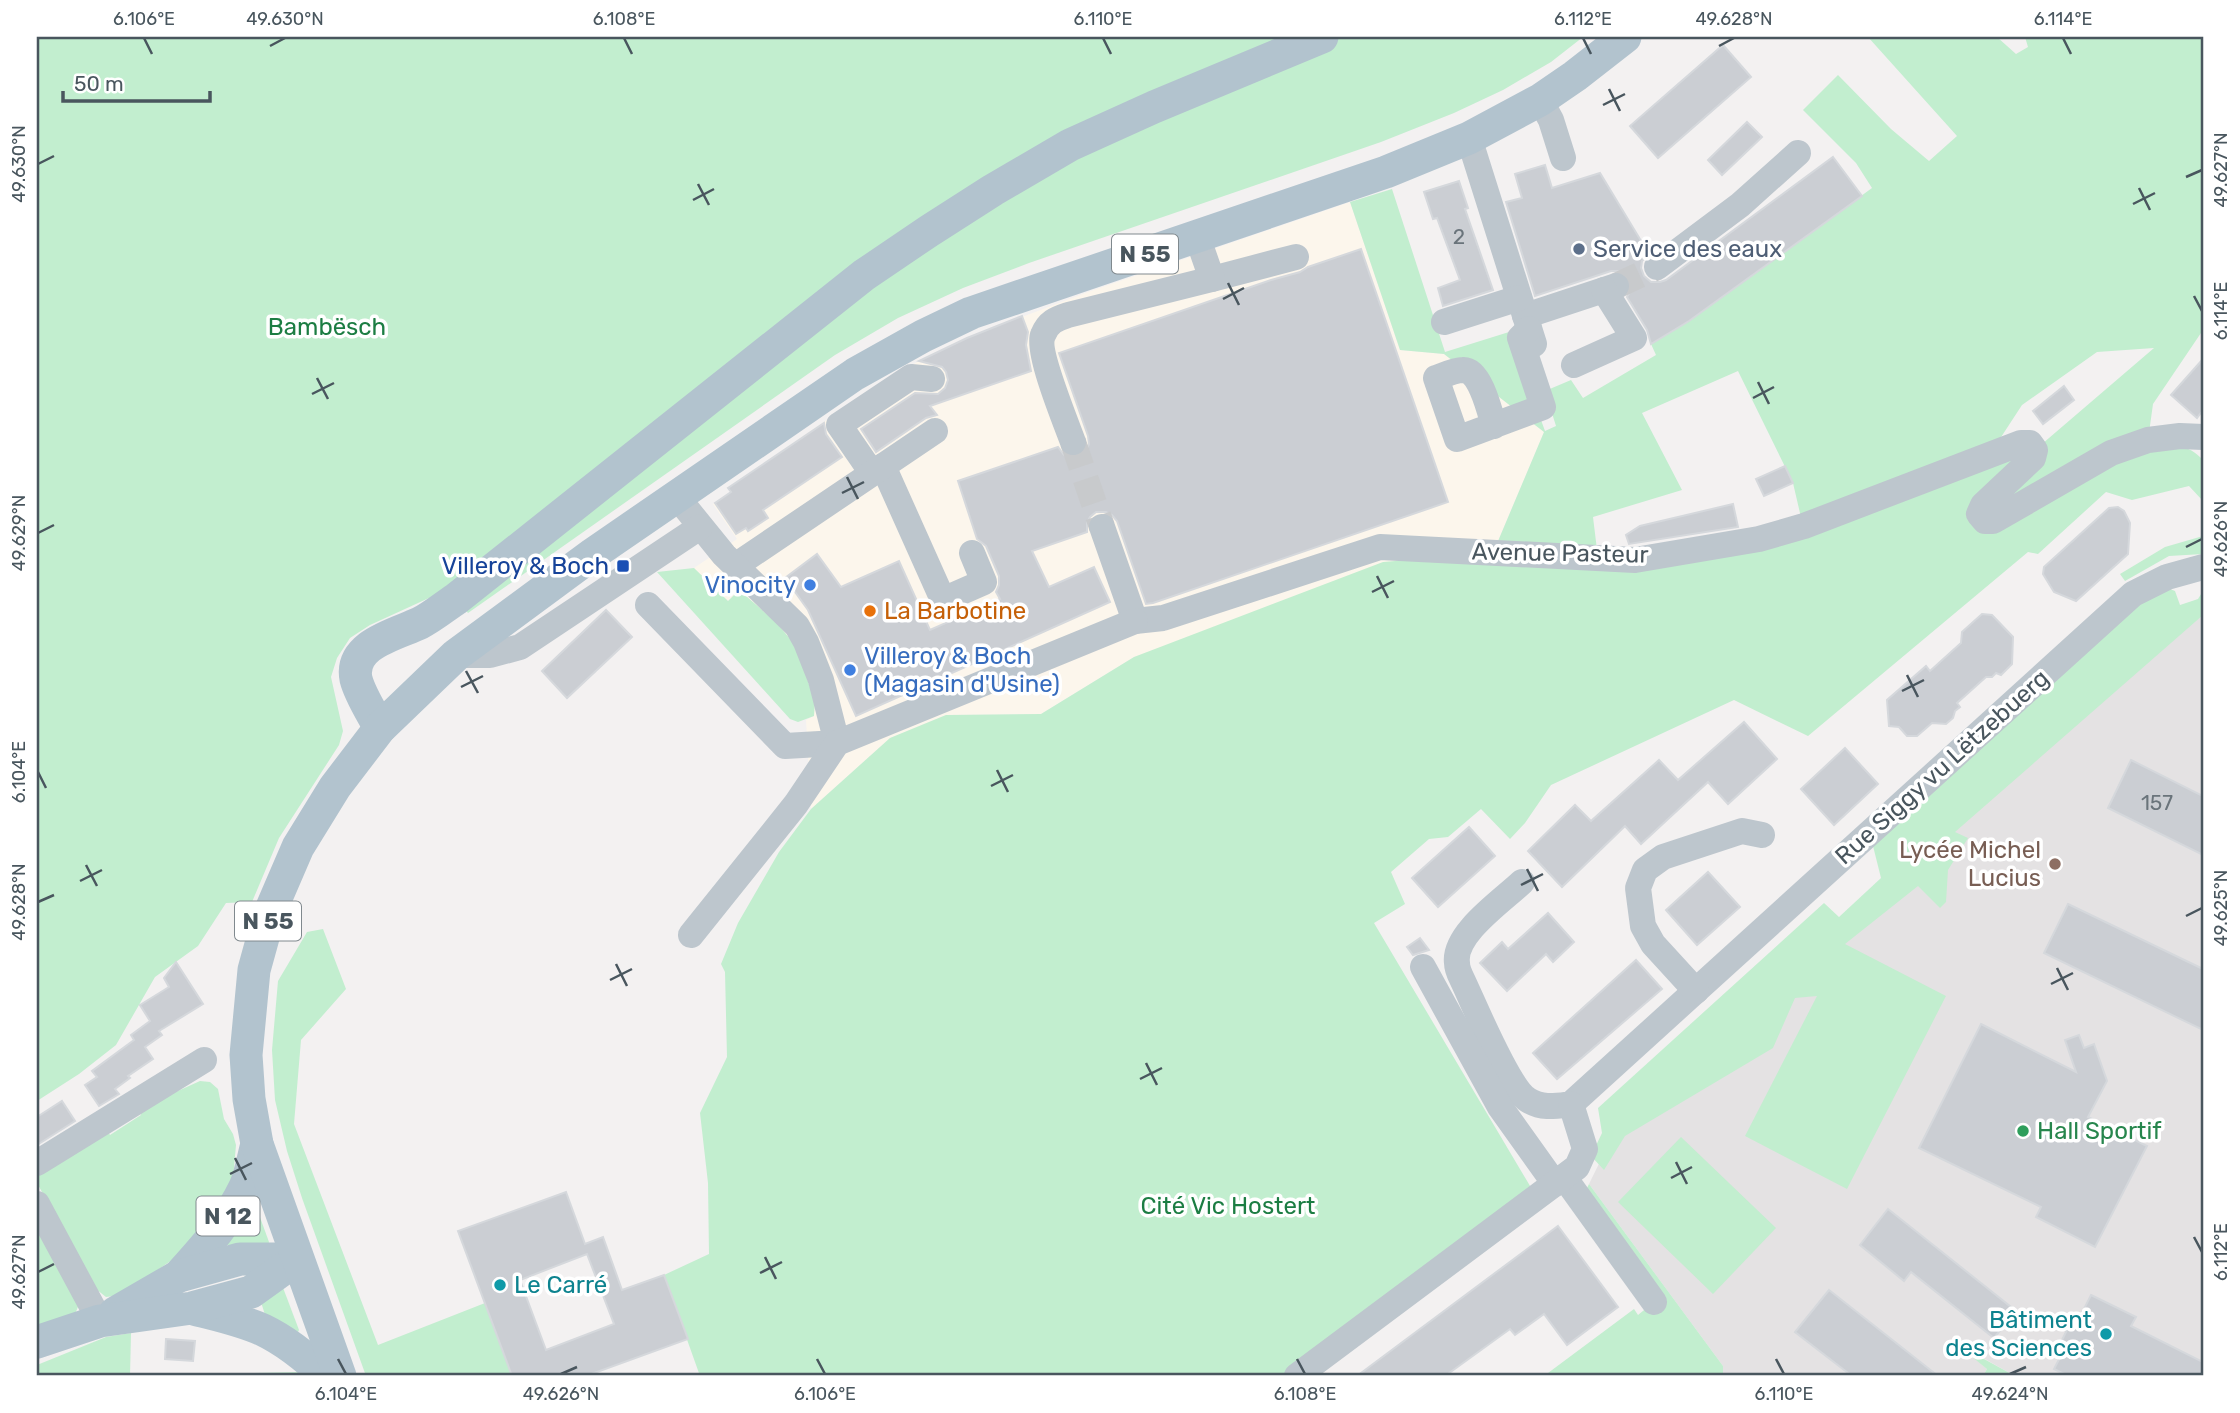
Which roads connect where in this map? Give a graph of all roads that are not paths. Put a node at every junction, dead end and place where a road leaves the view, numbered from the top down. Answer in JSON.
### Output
{"nodes":[{"id":1,"x":1322,"y":37,"type":"edge"},
{"id":2,"x":1625,"y":37,"type":"edge"},
{"id":3,"x":1540,"y":100,"type":"junction"},
{"id":4,"x":1469,"y":138,"type":"junction"},
{"id":5,"x":1798,"y":153,"type":"dead end"},
{"id":6,"x":1563,"y":158,"type":"dead end"},
{"id":7,"x":1197,"y":236,"type":"junction"},
{"id":8,"x":1296,"y":257,"type":"dead end"},
{"id":9,"x":1657,"y":267,"type":"tunnel mouth"},
{"id":10,"x":1212,"y":279,"type":"junction"},
{"id":11,"x":1524,"y":315,"type":"junction"},
{"id":12,"x":1444,"y":322,"type":"dead end"},
{"id":13,"x":1574,"y":365,"type":"dead end"},
{"id":14,"x":932,"y":379,"type":"dead end"},
{"id":15,"x":1549,"y":388,"type":"dead end"},
{"id":16,"x":1494,"y":426,"type":"dead end"},
{"id":17,"x":935,"y":431,"type":"dead end"},
{"id":18,"x":2203,"y":437,"type":"edge"},
{"id":19,"x":1073,"y":442,"type":"tunnel mouth"},
{"id":20,"x":878,"y":470,"type":"junction"},
{"id":21,"x":677,"y":497,"type":"junction"},
{"id":22,"x":700,"y":527,"type":"junction"},
{"id":23,"x":1102,"y":527,"type":"tunnel mouth"},
{"id":24,"x":972,"y":553,"type":"dead end"},
{"id":25,"x":735,"y":566,"type":"junction"},
{"id":26,"x":2203,"y":567,"type":"edge"},
{"id":27,"x":648,"y":605,"type":"dead end"},
{"id":28,"x":1135,"y":621,"type":"junction"},
{"id":29,"x":456,"y":655,"type":"junction"},
{"id":30,"x":380,"y":728,"type":"junction"},
{"id":31,"x":837,"y":743,"type":"junction"},
{"id":32,"x":1762,"y":835,"type":"dead end"},
{"id":33,"x":1522,"y":882,"type":"dead end"},
{"id":34,"x":691,"y":935,"type":"dead end"},
{"id":35,"x":1423,"y":967,"type":"dead end"},
{"id":36,"x":1696,"y":991,"type":"junction"},
{"id":37,"x":204,"y":1060,"type":"dead end"},
{"id":38,"x":1571,"y":1104,"type":"junction"},
{"id":39,"x":257,"y":1144,"type":"junction"},
{"id":40,"x":37,"y":1163,"type":"edge"},
{"id":41,"x":1560,"y":1181,"type":"junction"},
{"id":42,"x":37,"y":1204,"type":"edge"},
{"id":43,"x":297,"y":1259,"type":"junction"},
{"id":44,"x":179,"y":1276,"type":"junction"},
{"id":45,"x":1654,"y":1302,"type":"dead end"},
{"id":46,"x":191,"y":1308,"type":"junction"},
{"id":47,"x":100,"y":1321,"type":"junction"},
{"id":48,"x":37,"y":1342,"type":"edge"},
{"id":49,"x":326,"y":1376,"type":"edge"},
{"id":50,"x":340,"y":1376,"type":"edge"},
{"id":51,"x":1297,"y":1376,"type":"edge"}],
"edges":[{"from":1,"to":30,"type":"main road"},
{"from":2,"to":3,"type":"main road","number":"N 55"},
{"from":3,"to":4,"type":"main road","number":"N 55"},
{"from":3,"to":6,"type":"street"},
{"from":4,"to":7,"type":"main road","number":"N 55"},
{"from":4,"to":11,"type":"street"},
{"from":5,"to":9,"type":"street"},
{"from":7,"to":10,"type":"street"},
{"from":7,"to":21,"type":"main road","number":"N 55"},
{"from":8,"to":10,"type":"street"},
{"from":10,"to":19,"type":"street"},
{"from":11,"to":12,"type":"street"},
{"from":11,"to":13,"type":"street"},
{"from":11,"to":15,"type":"street"},
{"from":11,"to":16,"type":"street"},
{"from":14,"to":20,"type":"street"},
{"from":17,"to":20,"type":"street"},
{"from":18,"to":28,"type":"street","name":"Avenue Pasteur"},
{"from":20,"to":24,"type":"street"},
{"from":20,"to":25,"type":"street"},
{"from":21,"to":22,"type":"street"},
{"from":21,"to":29,"type":"main road","number":"N 55"},
{"from":22,"to":25,"type":"street"},
{"from":22,"to":29,"type":"street"},
{"from":23,"to":28,"type":"street"},
{"from":25,"to":31,"type":"street"},
{"from":26,"to":36,"type":"street","name":"Rue Siggy vu Lëtzebuerg"},
{"from":27,"to":31,"type":"street"},
{"from":28,"to":31,"type":"street"},
{"from":29,"to":30,"type":"main road","number":"N 55"},
{"from":30,"to":39,"type":"main road","number":"N 55"},
{"from":31,"to":34,"type":"street"},
{"from":32,"to":36,"type":"street"},
{"from":33,"to":38,"type":"street"},
{"from":35,"to":41,"type":"street"},
{"from":36,"to":38,"type":"street","name":"Rue Siggy vu Lëtzebuerg"},
{"from":37,"to":40,"type":"street"},
{"from":38,"to":41,"type":"street"},
{"from":39,"to":43,"type":"main road","number":"N 12"},
{"from":39,"to":44,"type":"main road","number":"N 12"},
{"from":41,"to":45,"type":"street"},
{"from":41,"to":51,"type":"street"},
{"from":42,"to":47,"type":"street"},
{"from":43,"to":44,"type":"main road","number":"N 12"},
{"from":43,"to":46,"type":"main road","number":"N 12"},
{"from":43,"to":50,"type":"main road","number":"N 12"},
{"from":44,"to":47,"type":"main road","number":"N 12"},
{"from":46,"to":47,"type":"main road","number":"N 12"},
{"from":46,"to":49,"type":"main road","number":"N 12"},
{"from":47,"to":48,"type":"main road","number":"N 12"}]}
